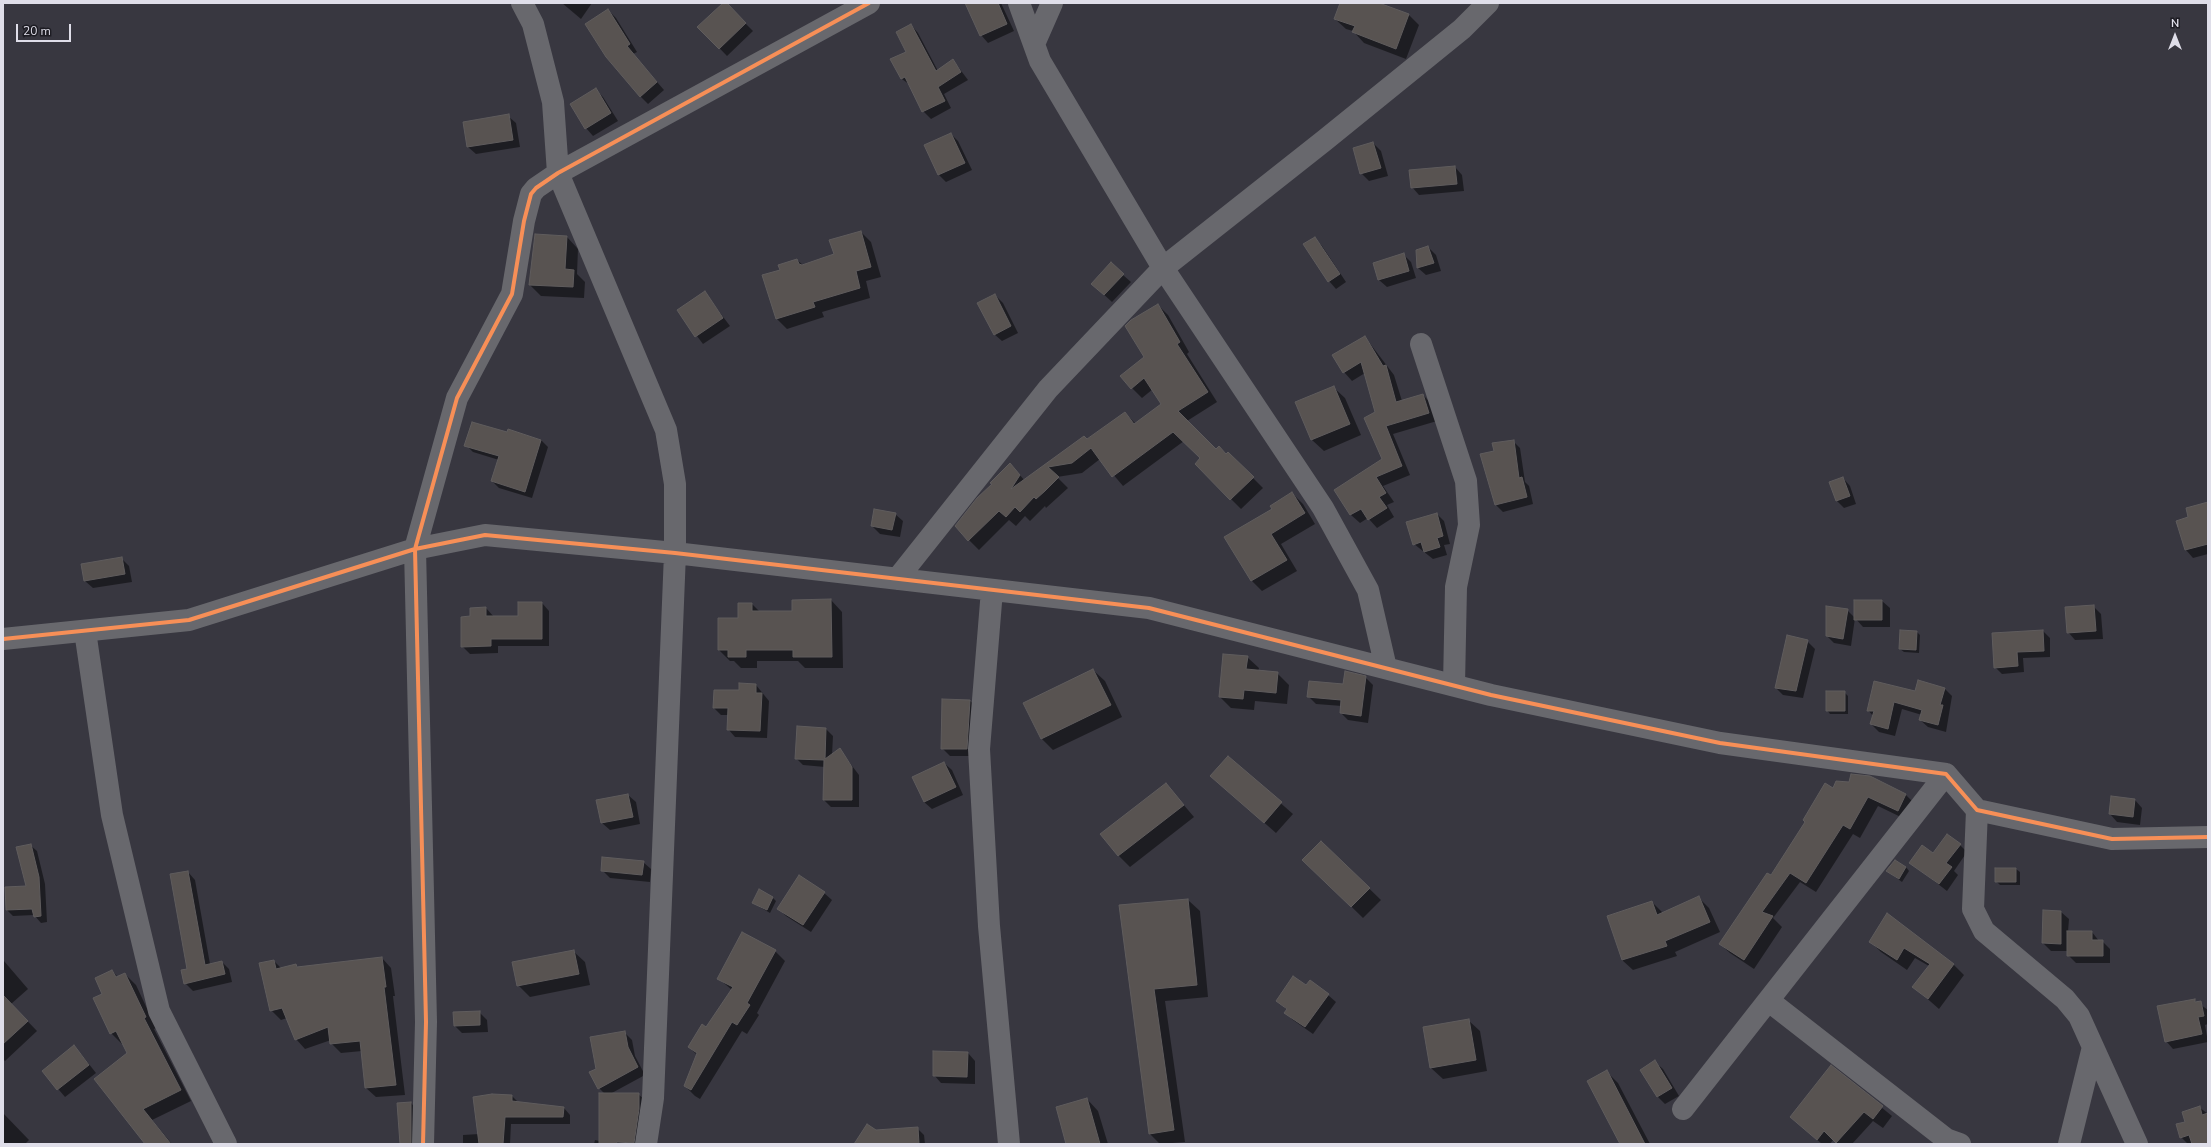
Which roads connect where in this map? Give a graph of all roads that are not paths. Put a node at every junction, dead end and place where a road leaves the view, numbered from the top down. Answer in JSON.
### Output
{"nodes":[{"id":1,"x":522,"y":3,"type":"edge"},
{"id":2,"x":868,"y":3,"type":"edge"},
{"id":3,"x":1019,"y":3,"type":"edge"},
{"id":4,"x":1052,"y":3,"type":"edge"},
{"id":5,"x":1488,"y":3,"type":"edge"},
{"id":6,"x":1034,"y":44,"type":"junction"},
{"id":7,"x":558,"y":173,"type":"junction"},
{"id":8,"x":1163,"y":268,"type":"junction"},
{"id":9,"x":1421,"y":344,"type":"dead end"},
{"id":10,"x":415,"y":549,"type":"junction"},
{"id":11,"x":675,"y":553,"type":"junction"},
{"id":12,"x":897,"y":579,"type":"junction"},
{"id":13,"x":992,"y":590,"type":"junction"},
{"id":14,"x":85,"y":631,"type":"junction"},
{"id":15,"x":3,"y":639,"type":"edge"},
{"id":16,"x":1386,"y":668,"type":"junction"},
{"id":17,"x":1454,"y":685,"type":"junction"},
{"id":18,"x":1946,"y":774,"type":"junction"},
{"id":19,"x":1977,"y":810,"type":"junction"},
{"id":20,"x":2208,"y":837,"type":"edge"},
{"id":21,"x":1769,"y":1001,"type":"junction"},
{"id":22,"x":2093,"y":1047,"type":"junction"},
{"id":23,"x":1683,"y":1109,"type":"dead end"},
{"id":24,"x":226,"y":1144,"type":"edge"},
{"id":25,"x":423,"y":1144,"type":"edge"},
{"id":26,"x":646,"y":1144,"type":"edge"},
{"id":27,"x":1009,"y":1144,"type":"edge"},
{"id":28,"x":1960,"y":1144,"type":"edge"},
{"id":29,"x":2069,"y":1144,"type":"edge"},
{"id":30,"x":2137,"y":1144,"type":"edge"}],
"edges":[{"from":1,"to":7,"type":"street"},
{"from":2,"to":7,"type":"street"},
{"from":3,"to":6,"type":"street"},
{"from":4,"to":6,"type":"street"},
{"from":5,"to":8,"type":"street"},
{"from":6,"to":8,"type":"street"},
{"from":7,"to":10,"type":"street"},
{"from":7,"to":11,"type":"street"},
{"from":8,"to":12,"type":"street"},
{"from":8,"to":16,"type":"street"},
{"from":9,"to":17,"type":"street"},
{"from":10,"to":11,"type":"street"},
{"from":10,"to":14,"type":"street"},
{"from":10,"to":25,"type":"street"},
{"from":11,"to":12,"type":"street"},
{"from":11,"to":26,"type":"street"},
{"from":12,"to":13,"type":"street"},
{"from":13,"to":16,"type":"street"},
{"from":13,"to":27,"type":"street"},
{"from":14,"to":15,"type":"street"},
{"from":14,"to":24,"type":"street"},
{"from":16,"to":17,"type":"street"},
{"from":17,"to":18,"type":"street"},
{"from":18,"to":19,"type":"street"},
{"from":18,"to":21,"type":"street"},
{"from":19,"to":20,"type":"street"},
{"from":19,"to":22,"type":"street"},
{"from":21,"to":23,"type":"street"},
{"from":21,"to":28,"type":"street"},
{"from":22,"to":29,"type":"street"},
{"from":22,"to":30,"type":"street"}]}
